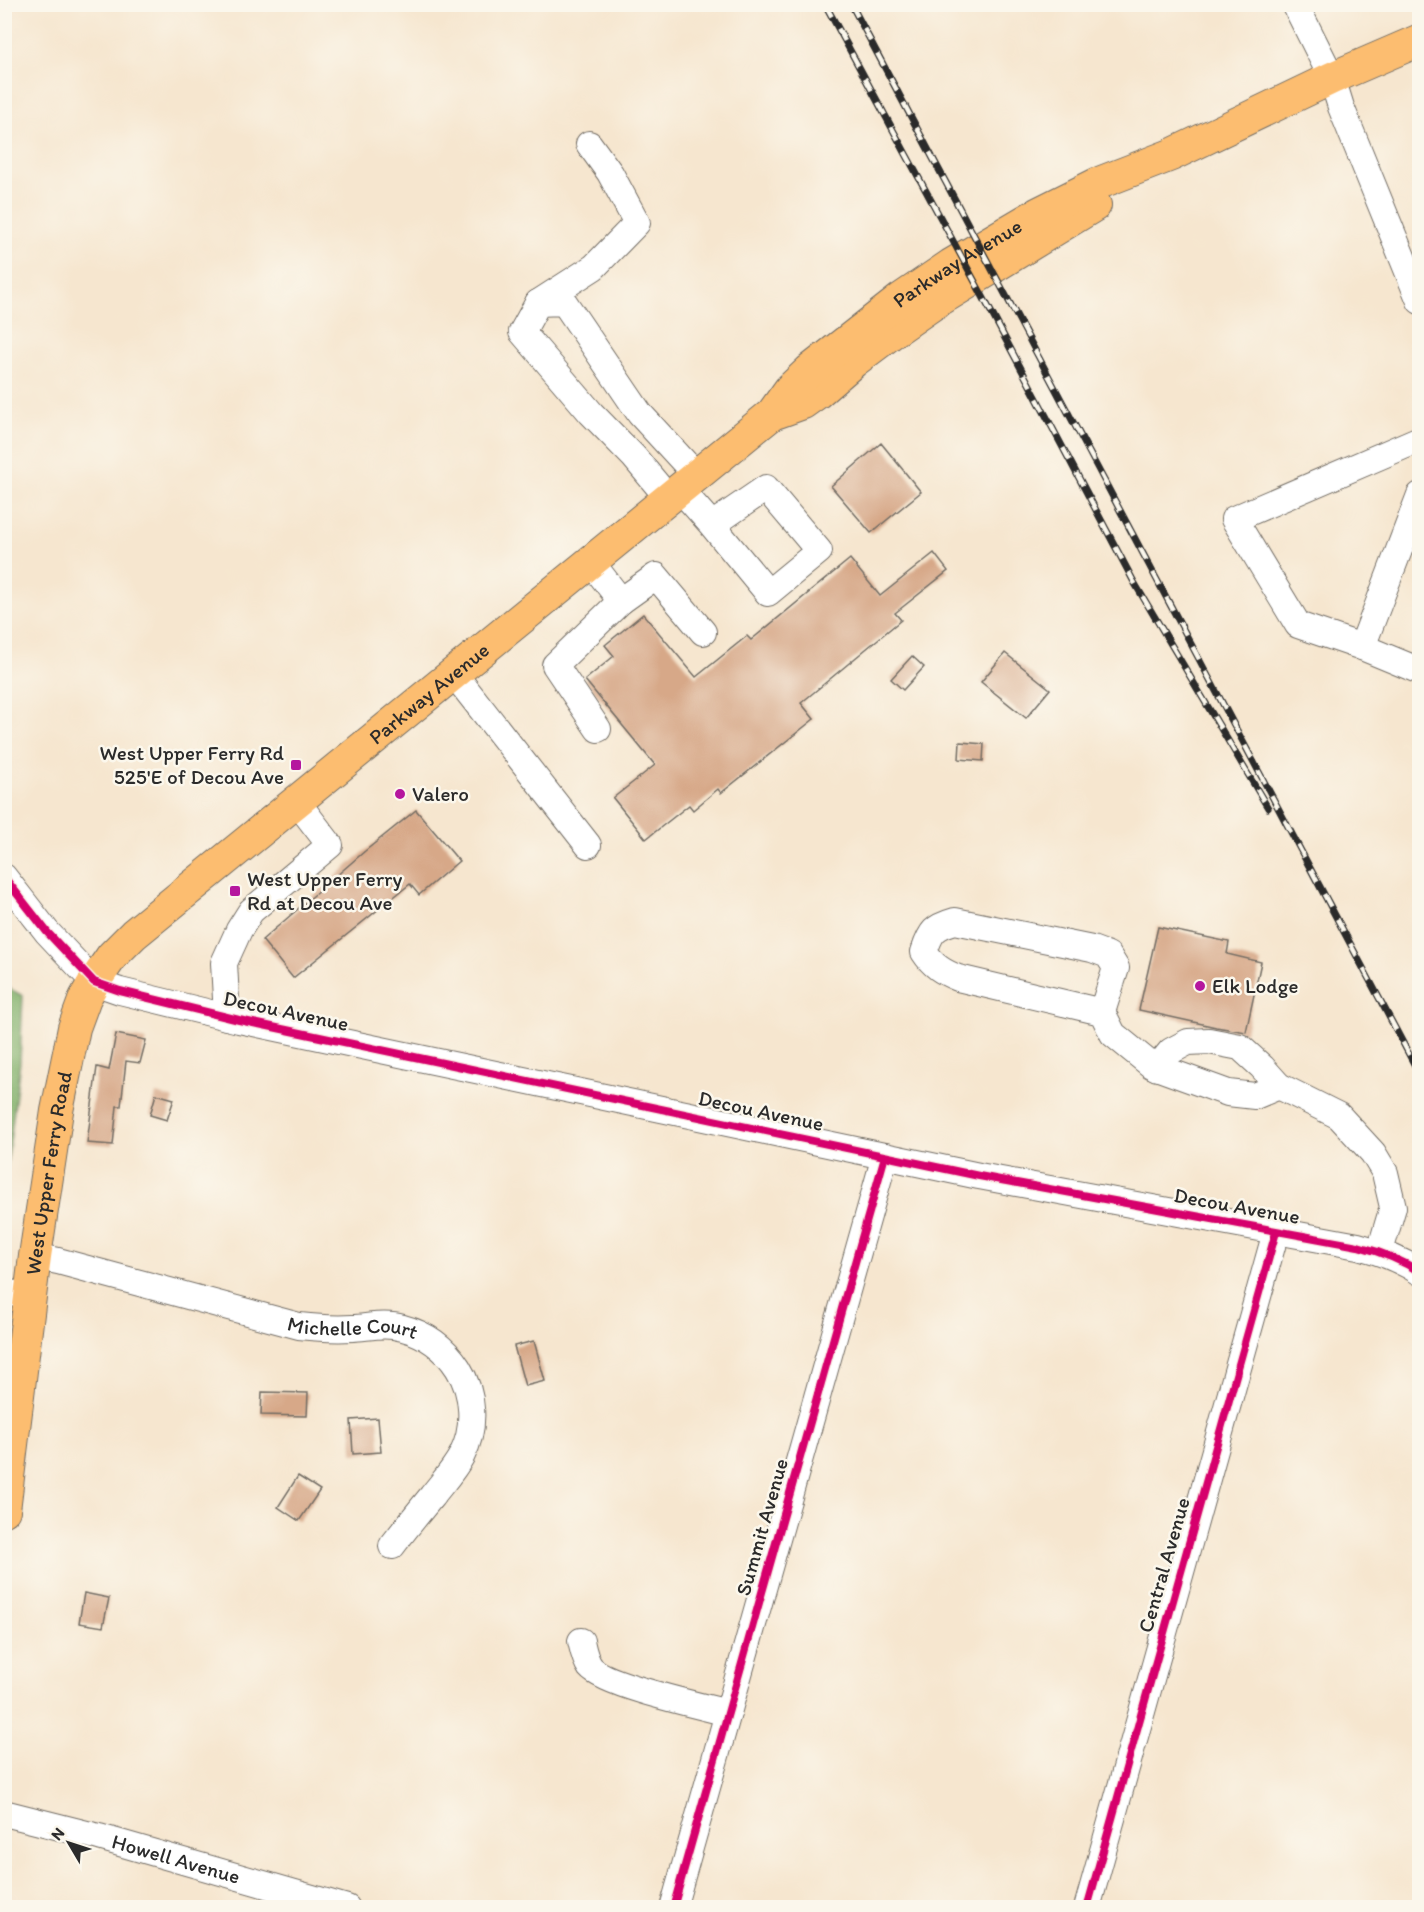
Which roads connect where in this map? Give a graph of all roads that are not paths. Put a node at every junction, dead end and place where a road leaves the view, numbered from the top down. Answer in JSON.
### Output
{"nodes":[{"id":1,"x":1295,"y":4,"type":"edge"},
{"id":2,"x":1419,"y":40,"type":"edge"},
{"id":3,"x":1332,"y":78,"type":"junction"},
{"id":4,"x":589,"y":144,"type":"dead end"},
{"id":5,"x":1419,"y":301,"type":"edge"},
{"id":6,"x":538,"y":303,"type":"junction"},
{"id":7,"x":1419,"y":439,"type":"edge"},
{"id":8,"x":682,"y":488,"type":"junction"},
{"id":9,"x":1419,"y":495,"type":"edge"},
{"id":10,"x":712,"y":525,"type":"dead end"},
{"id":11,"x":591,"y":562,"type":"junction"},
{"id":12,"x":621,"y":601,"type":"junction"},
{"id":13,"x":703,"y":632,"type":"dead end"},
{"id":14,"x":1362,"y":647,"type":"junction"},
{"id":15,"x":1419,"y":671,"type":"edge"},
{"id":16,"x":454,"y":674,"type":"junction"},
{"id":17,"x":598,"y":729,"type":"dead end"},
{"id":18,"x":297,"y":802,"type":"junction"},
{"id":19,"x":588,"y":845,"type":"dead end"},
{"id":20,"x":4,"y":877,"type":"edge"},
{"id":21,"x":94,"y":982,"type":"junction"},
{"id":22,"x":1102,"y":1012,"type":"junction"},
{"id":23,"x":227,"y":1017,"type":"junction"},
{"id":24,"x":1157,"y":1068,"type":"junction"},
{"id":25,"x":1279,"y":1086,"type":"junction"},
{"id":26,"x":885,"y":1156,"type":"junction"},
{"id":27,"x":1276,"y":1232,"type":"junction"},
{"id":28,"x":1380,"y":1251,"type":"junction"},
{"id":29,"x":35,"y":1256,"type":"junction"},
{"id":30,"x":1419,"y":1272,"type":"edge"},
{"id":31,"x":17,"y":1294,"type":"edge"},
{"id":32,"x":4,"y":1510,"type":"edge"},
{"id":33,"x":392,"y":1546,"type":"dead end"},
{"id":34,"x":581,"y":1641,"type":"dead end"},
{"id":35,"x":728,"y":1713,"type":"junction"},
{"id":36,"x":4,"y":1814,"type":"edge"},
{"id":37,"x":347,"y":1908,"type":"edge"},
{"id":38,"x":673,"y":1908,"type":"edge"},
{"id":39,"x":1087,"y":1908,"type":"edge"}],
"edges":[{"from":1,"to":3,"type":"street"},
{"from":2,"to":3,"type":"main road","name":"Parkway Avenue"},
{"from":3,"to":5,"type":"street"},
{"from":3,"to":8,"type":"main road","name":"Parkway Avenue"},
{"from":4,"to":6,"type":"street"},
{"from":6,"to":8,"type":"street"},
{"from":6,"to":8,"type":"street"},
{"from":7,"to":14,"type":"street"},
{"from":8,"to":10,"type":"street"},
{"from":8,"to":11,"type":"main road","name":"Parkway Avenue"},
{"from":9,"to":14,"type":"street"},
{"from":11,"to":12,"type":"street"},
{"from":11,"to":16,"type":"main road","name":"Parkway Avenue"},
{"from":12,"to":13,"type":"street"},
{"from":12,"to":17,"type":"street"},
{"from":14,"to":15,"type":"street"},
{"from":16,"to":18,"type":"main road","name":"Parkway Avenue"},
{"from":16,"to":19,"type":"street"},
{"from":18,"to":21,"type":"main road","name":"Parkway Avenue"},
{"from":18,"to":23,"type":"street"},
{"from":20,"to":21,"type":"street"},
{"from":21,"to":23,"type":"street","name":"Decou Avenue"},
{"from":21,"to":29,"type":"main road","name":"West Upper Ferry Road"},
{"from":22,"to":22,"type":"street"},
{"from":22,"to":24,"type":"street"},
{"from":23,"to":26,"type":"street","name":"Decou Avenue"},
{"from":24,"to":25,"type":"street"},
{"from":24,"to":25,"type":"street"},
{"from":25,"to":28,"type":"street"},
{"from":26,"to":27,"type":"street","name":"Decou Avenue"},
{"from":26,"to":35,"type":"street","name":"Summit Avenue"},
{"from":27,"to":28,"type":"street","name":"Decou Avenue"},
{"from":27,"to":39,"type":"street","name":"Central Avenue"},
{"from":28,"to":30,"type":"street","name":"Decou Avenue"},
{"from":29,"to":31,"type":"main road","name":"West Upper Ferry Road"},
{"from":29,"to":33,"type":"street","name":"Michelle Court"},
{"from":31,"to":32,"type":"main road","name":"West Upper Ferry Road"},
{"from":34,"to":35,"type":"street"},
{"from":35,"to":38,"type":"street","name":"Summit Avenue"},
{"from":36,"to":37,"type":"street","name":"Howell Avenue"}]}
